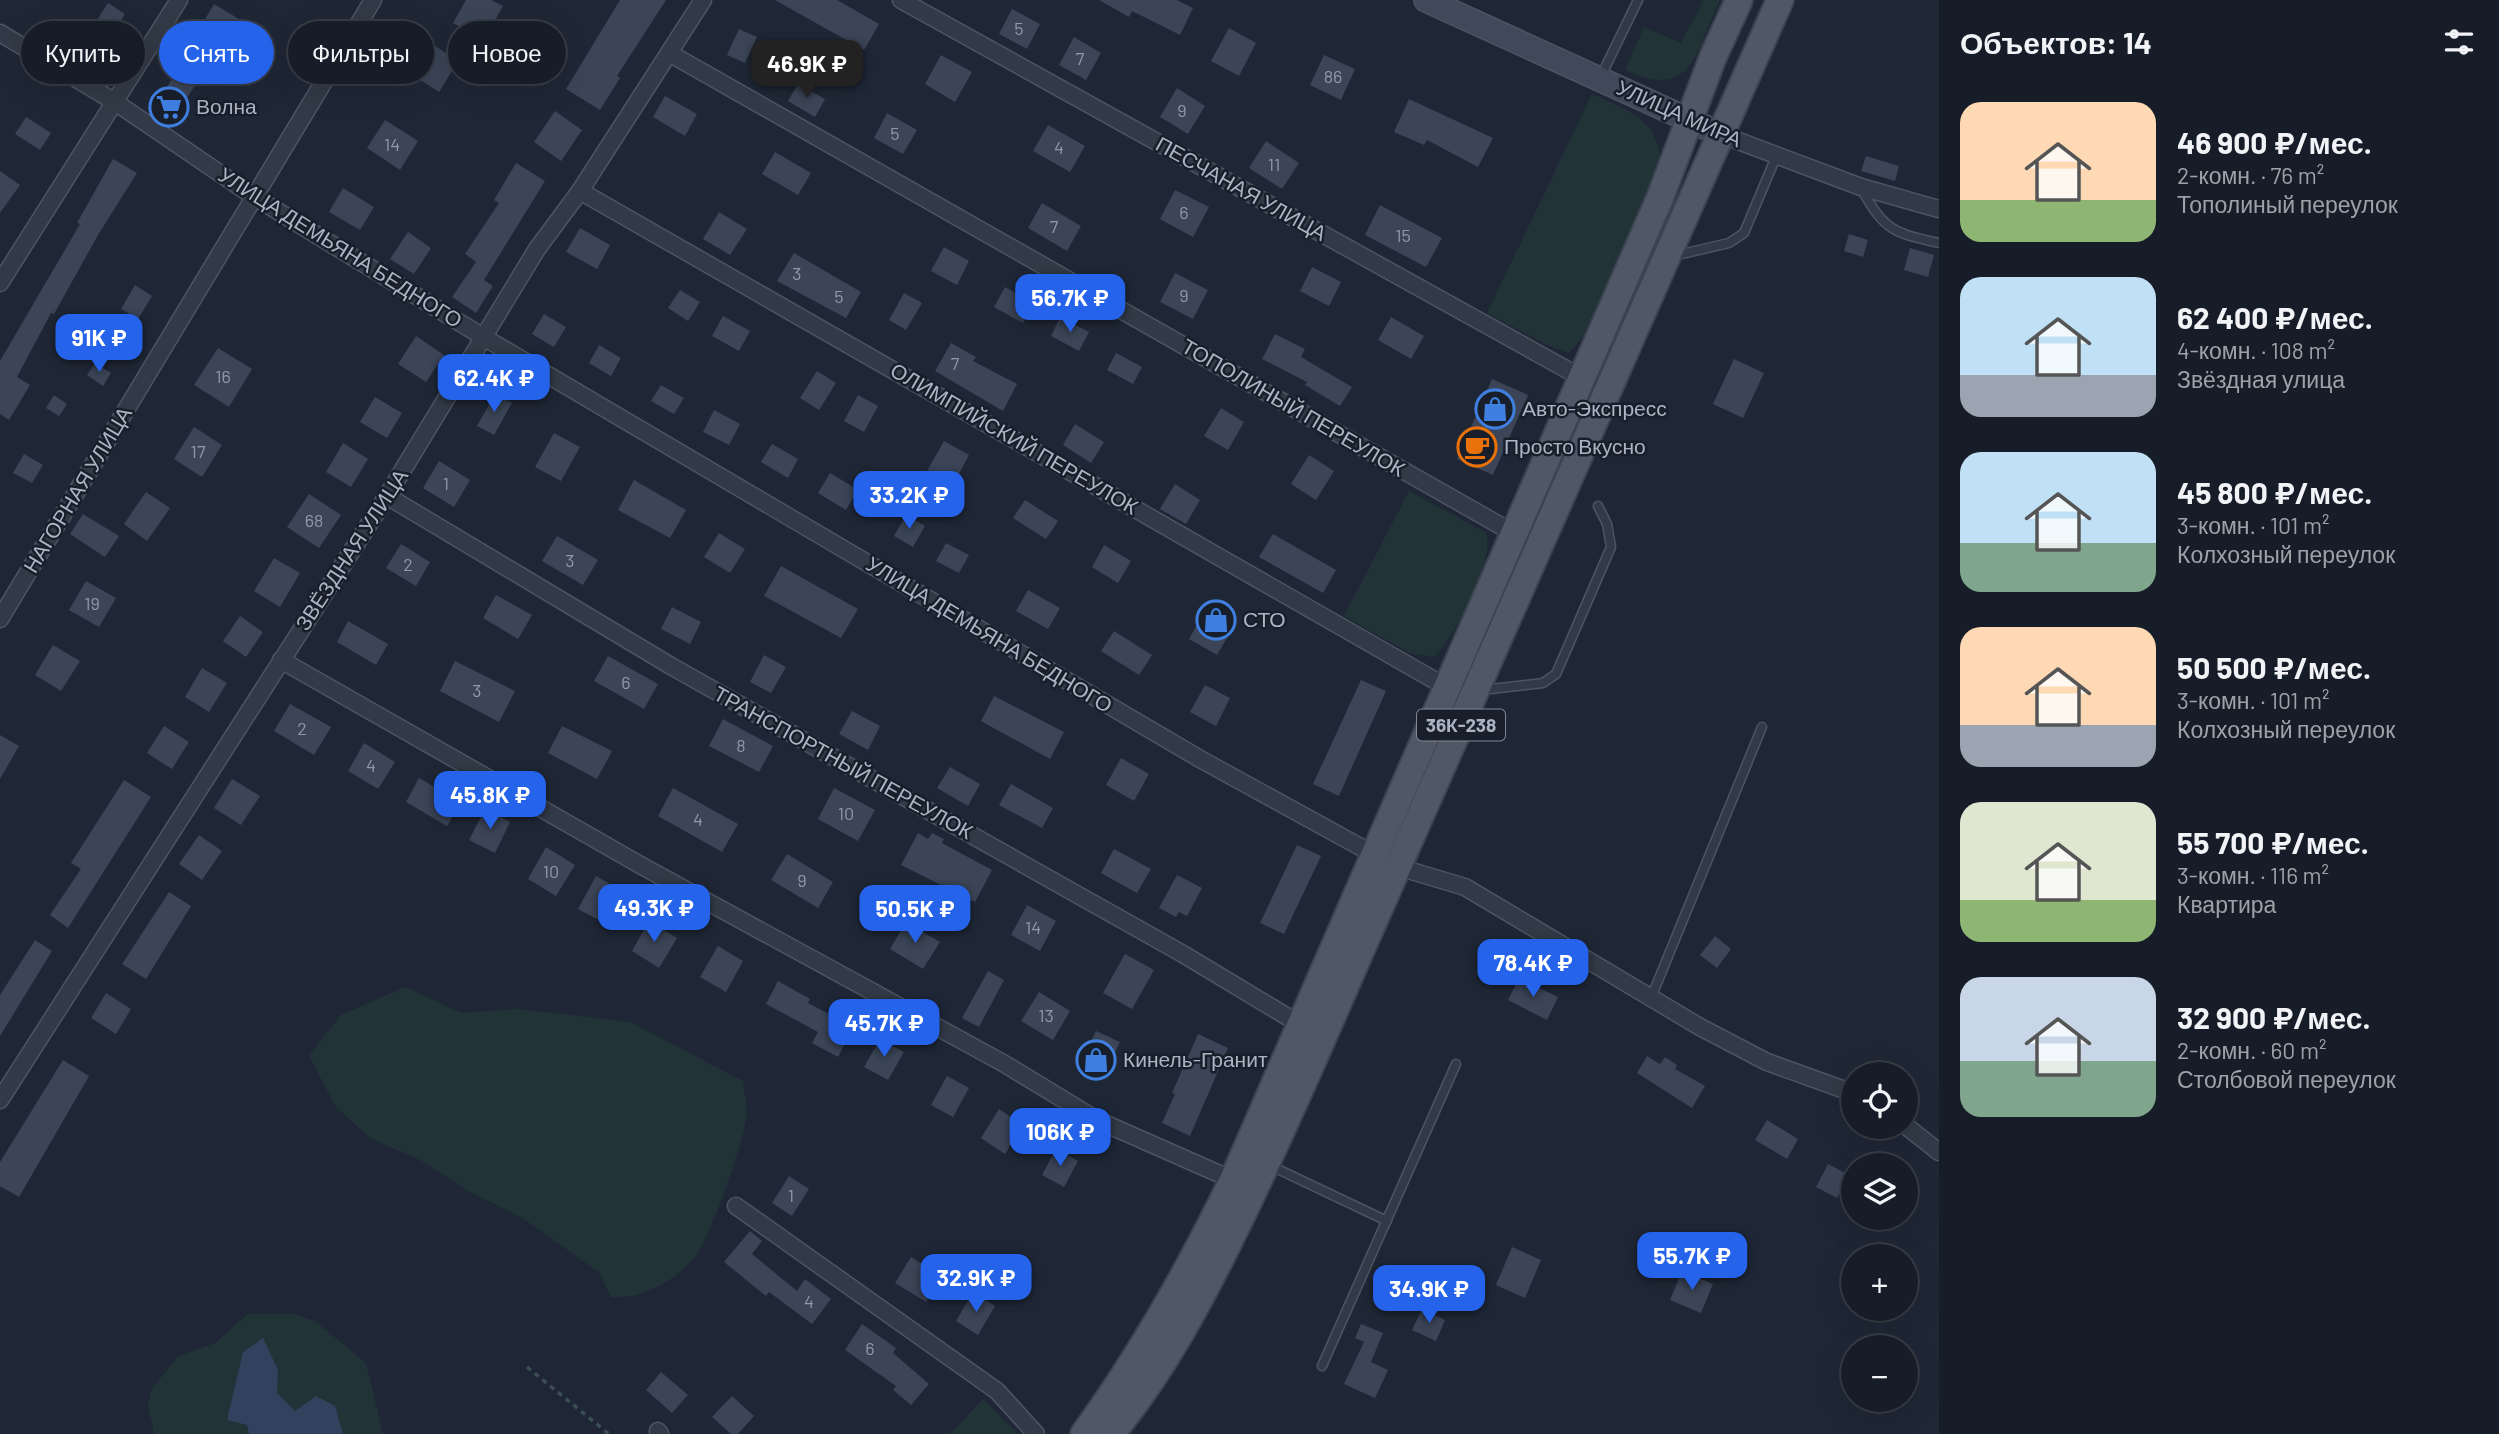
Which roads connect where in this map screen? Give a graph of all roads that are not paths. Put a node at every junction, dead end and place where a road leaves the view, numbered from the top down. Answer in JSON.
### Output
{"nodes":[{"id":1,"x":179,"y":0,"type":"edge"},
{"id":2,"x":373,"y":0,"type":"edge"},
{"id":3,"x":703,"y":0,"type":"edge"},
{"id":4,"x":901,"y":0,"type":"edge"},
{"id":5,"x":1426,"y":0,"type":"edge"},
{"id":6,"x":1638,"y":0,"type":"edge"},
{"id":7,"x":1739,"y":0,"type":"edge"},
{"id":8,"x":1780,"y":0,"type":"edge"},
{"id":9,"x":0,"y":33,"type":"edge"},
{"id":10,"x":669,"y":53,"type":"junction"},
{"id":11,"x":1599,"y":78,"type":"junction"},
{"id":12,"x":115,"y":102,"type":"junction"},
{"id":13,"x":1689,"y":119,"type":"junction"},
{"id":14,"x":1720,"y":134,"type":"junction"},
{"id":15,"x":1776,"y":157,"type":"junction"},
{"id":16,"x":1861,"y":187,"type":"junction"},
{"id":17,"x":580,"y":191,"type":"junction"},
{"id":18,"x":254,"y":196,"type":"junction"},
{"id":19,"x":1939,"y":209,"type":"edge"},
{"id":20,"x":1939,"y":243,"type":"edge"},
{"id":21,"x":1663,"y":258,"type":"junction"},
{"id":22,"x":0,"y":283,"type":"edge"},
{"id":23,"x":485,"y":338,"type":"junction"},
{"id":24,"x":1582,"y":378,"type":"junction"},
{"id":25,"x":387,"y":496,"type":"junction"},
{"id":26,"x":1598,"y":506,"type":"dead end"},
{"id":27,"x":1515,"y":534,"type":"junction"},
{"id":28,"x":0,"y":620,"type":"edge"},
{"id":29,"x":281,"y":660,"type":"junction"},
{"id":30,"x":1448,"y":688,"type":"junction"},
{"id":31,"x":1476,"y":691,"type":"junction"},
{"id":32,"x":1762,"y":727,"type":"dead end"},
{"id":33,"x":1387,"y":861,"type":"junction"},
{"id":34,"x":1651,"y":998,"type":"junction"},
{"id":35,"x":1301,"y":1025,"type":"junction"},
{"id":36,"x":1456,"y":1064,"type":"dead end"},
{"id":37,"x":1841,"y":1089,"type":"edge"},
{"id":38,"x":0,"y":1100,"type":"edge"},
{"id":39,"x":1918,"y":1135,"type":"edge"},
{"id":40,"x":1939,"y":1152,"type":"edge"},
{"id":41,"x":1266,"y":1164,"type":"junction"},
{"id":42,"x":1233,"y":1180,"type":"junction"},
{"id":43,"x":736,"y":1206,"type":"dead end"},
{"id":44,"x":1387,"y":1221,"type":"junction"},
{"id":45,"x":1322,"y":1366,"type":"dead end"},
{"id":46,"x":1036,"y":1434,"type":"edge"},
{"id":47,"x":1084,"y":1434,"type":"edge"},
{"id":48,"x":1111,"y":1434,"type":"edge"}],
"edges":[{"from":1,"to":12,"type":"street"},
{"from":2,"to":18,"type":"street","name":"НАГОРНАЯ УЛИЦА"},
{"from":3,"to":10,"type":"street","name":"ЗВЁЗДНАЯ УЛИЦА"},
{"from":4,"to":24,"type":"street","name":"ПЕСЧАНАЯ УЛИЦА"},
{"from":5,"to":11,"type":"main road","name":"УЛИЦА МИРА"},
{"from":6,"to":11,"type":"lane"},
{"from":7,"to":13,"type":"main road"},
{"from":8,"to":14,"type":"main road","number":"36К-238"},
{"from":9,"to":12,"type":"street","name":"УЛИЦА ДЕМЬЯНА БЕДНОГО"},
{"from":10,"to":17,"type":"street","name":"ЗВЁЗДНАЯ УЛИЦА"},
{"from":10,"to":27,"type":"street","name":"ТОПОЛИНЫЙ ПЕРЕУЛОК"},
{"from":11,"to":13,"type":"main road","name":"УЛИЦА МИРА"},
{"from":12,"to":18,"type":"street","name":"УЛИЦА ДЕМЬЯНА БЕДНОГО"},
{"from":12,"to":22,"type":"street"},
{"from":13,"to":14,"type":"main road","name":"УЛИЦА МИРА"},
{"from":13,"to":24,"type":"main road"},
{"from":14,"to":15,"type":"street","name":"УЛИЦА МИРА"},
{"from":14,"to":21,"type":"main road","number":"36К-238"},
{"from":15,"to":16,"type":"street","name":"УЛИЦА МИРА"},
{"from":15,"to":21,"type":"lane"},
{"from":16,"to":19,"type":"street","name":"УЛИЦА МИРА"},
{"from":16,"to":20,"type":"lane"},
{"from":17,"to":23,"type":"street","name":"ЗВЁЗДНАЯ УЛИЦА"},
{"from":17,"to":30,"type":"street","name":"ОЛИМПИЙСКИЙ ПЕРЕУЛОК"},
{"from":18,"to":23,"type":"street","name":"УЛИЦА ДЕМЬЯНА БЕДНОГО"},
{"from":18,"to":28,"type":"street","name":"НАГОРНАЯ УЛИЦА"},
{"from":21,"to":31,"type":"main road","number":"36К-238"},
{"from":23,"to":25,"type":"street","name":"ЗВЁЗДНАЯ УЛИЦА"},
{"from":23,"to":33,"type":"street","name":"УЛИЦА ДЕМЬЯНА БЕДНОГО"},
{"from":24,"to":27,"type":"main road"},
{"from":25,"to":29,"type":"street","name":"ЗВЁЗДНАЯ УЛИЦА"},
{"from":25,"to":35,"type":"street","name":"ТРАНСПОРТНЫЙ ПЕРЕУЛОК"},
{"from":26,"to":31,"type":"lane"},
{"from":27,"to":30,"type":"main road"},
{"from":29,"to":38,"type":"street","name":"ЗВЁЗДНАЯ УЛИЦА"},
{"from":29,"to":42,"type":"street"},
{"from":30,"to":33,"type":"main road"},
{"from":31,"to":33,"type":"main road","number":"36К-238"},
{"from":32,"to":34,"type":"lane"},
{"from":33,"to":34,"type":"street","name":"УЛИЦА ДЕМЬЯНА БЕДНОГО"},
{"from":33,"to":35,"type":"main road"},
{"from":33,"to":41,"type":"main road","number":"36К-238"},
{"from":34,"to":37,"type":"street","name":"УЛИЦА ДЕМЬЯНА БЕДНОГО"},
{"from":35,"to":42,"type":"main road"},
{"from":36,"to":44,"type":"lane"},
{"from":39,"to":40,"type":"street"},
{"from":41,"to":44,"type":"lane"},
{"from":41,"to":48,"type":"main road","number":"36К-238"},
{"from":42,"to":47,"type":"main road"},
{"from":43,"to":46,"type":"street"},
{"from":44,"to":45,"type":"lane"}]}
